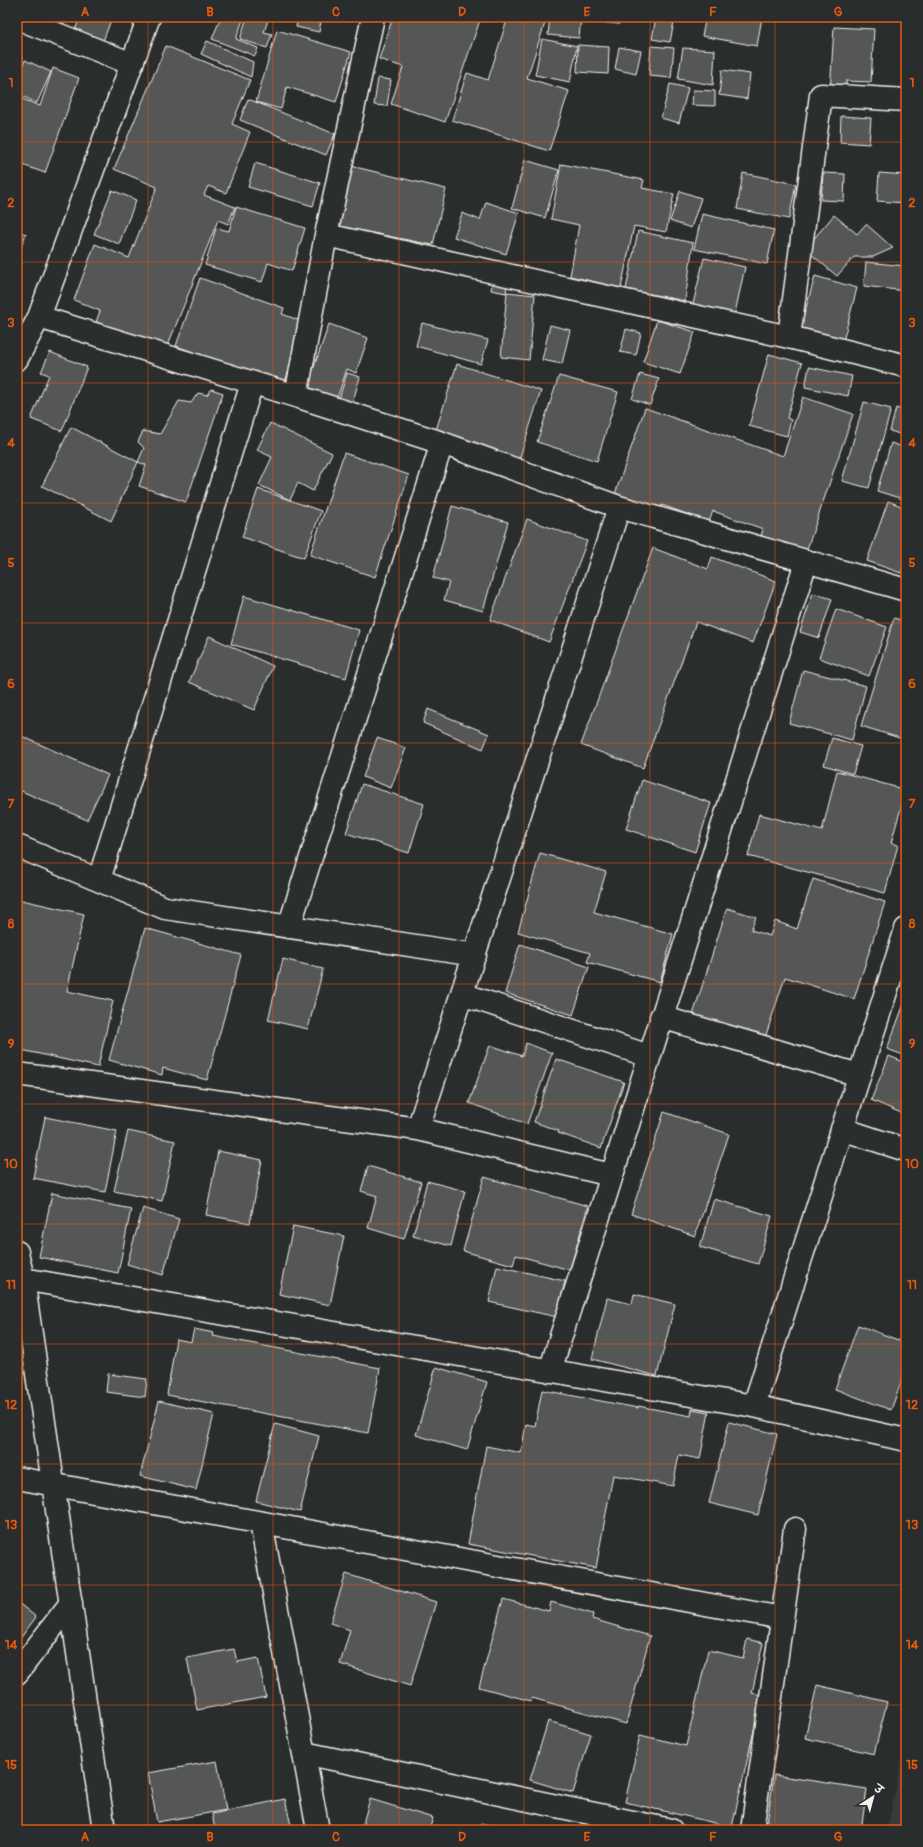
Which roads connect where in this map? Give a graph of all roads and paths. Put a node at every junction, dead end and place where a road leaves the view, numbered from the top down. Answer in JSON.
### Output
{"nodes":[{"id":1,"x":149,"y":17,"type":"edge"},
{"id":2,"x":373,"y":17,"type":"edge"},
{"id":3,"x":17,"y":18,"type":"edge"},
{"id":4,"x":132,"y":64,"type":"junction"},
{"id":5,"x":906,"y":100,"type":"edge"},
{"id":6,"x":326,"y":234,"type":"junction"},
{"id":7,"x":39,"y":317,"type":"junction"},
{"id":8,"x":789,"y":337,"type":"junction"},
{"id":9,"x":17,"y":359,"type":"edge"},
{"id":10,"x":906,"y":366,"type":"edge"},
{"id":11,"x":252,"y":383,"type":"junction"},
{"id":12,"x":296,"y":396,"type":"junction"},
{"id":13,"x":442,"y":443,"type":"junction"},
{"id":14,"x":619,"y":507,"type":"junction"},
{"id":15,"x":806,"y":562,"type":"junction"},
{"id":16,"x":906,"y":590,"type":"edge"},
{"id":17,"x":17,"y":846,"type":"edge"},
{"id":18,"x":99,"y":880,"type":"junction"},
{"id":19,"x":289,"y":927,"type":"junction"},
{"id":20,"x":906,"y":929,"type":"edge"},
{"id":21,"x":475,"y":956,"type":"junction"},
{"id":22,"x":462,"y":994,"type":"junction"},
{"id":23,"x":661,"y":1017,"type":"junction"},
{"id":24,"x":649,"y":1056,"type":"junction"},
{"id":25,"x":17,"y":1074,"type":"edge"},
{"id":26,"x":859,"y":1075,"type":"junction"},
{"id":27,"x":418,"y":1129,"type":"junction"},
{"id":28,"x":842,"y":1129,"type":"junction"},
{"id":29,"x":906,"y":1150,"type":"edge"},
{"id":30,"x":611,"y":1175,"type":"junction"},
{"id":31,"x":17,"y":1252,"type":"edge"},
{"id":32,"x":20,"y":1278,"type":"edge"},
{"id":33,"x":550,"y":1370,"type":"junction"},
{"id":34,"x":754,"y":1406,"type":"junction"},
{"id":35,"x":906,"y":1440,"type":"edge"},
{"id":36,"x":17,"y":1478,"type":"edge"},
{"id":37,"x":54,"y":1485,"type":"junction"},
{"id":38,"x":261,"y":1523,"type":"junction"},
{"id":39,"x":795,"y":1529,"type":"dead end"},
{"id":40,"x":71,"y":1603,"type":"junction"},
{"id":41,"x":782,"y":1618,"type":"junction"},
{"id":42,"x":17,"y":1673,"type":"edge"},
{"id":43,"x":304,"y":1754,"type":"junction"},
{"id":44,"x":104,"y":1830,"type":"edge"},
{"id":45,"x":318,"y":1830,"type":"edge"},
{"id":46,"x":671,"y":1830,"type":"edge"},
{"id":47,"x":752,"y":1830,"type":"edge"}],
"edges":[{"from":1,"to":4,"type":"street"},
{"from":2,"to":6,"type":"street"},
{"from":3,"to":4,"type":"street"},
{"from":4,"to":7,"type":"street"},
{"from":5,"to":8,"type":"street"},
{"from":6,"to":8,"type":"street"},
{"from":6,"to":12,"type":"street"},
{"from":7,"to":9,"type":"street"},
{"from":7,"to":11,"type":"street"},
{"from":8,"to":10,"type":"street"},
{"from":11,"to":12,"type":"street"},
{"from":11,"to":18,"type":"street"},
{"from":12,"to":13,"type":"street"},
{"from":13,"to":14,"type":"street"},
{"from":13,"to":19,"type":"street"},
{"from":14,"to":15,"type":"street"},
{"from":14,"to":21,"type":"street"},
{"from":15,"to":16,"type":"street"},
{"from":15,"to":23,"type":"street"},
{"from":17,"to":18,"type":"street"},
{"from":18,"to":19,"type":"street"},
{"from":19,"to":21,"type":"street"},
{"from":20,"to":26,"type":"street"},
{"from":21,"to":22,"type":"street"},
{"from":22,"to":24,"type":"street"},
{"from":22,"to":27,"type":"street"},
{"from":23,"to":24,"type":"street"},
{"from":23,"to":26,"type":"street"},
{"from":24,"to":30,"type":"street"},
{"from":25,"to":27,"type":"street"},
{"from":26,"to":28,"type":"street"},
{"from":27,"to":30,"type":"street"},
{"from":28,"to":29,"type":"street"},
{"from":28,"to":34,"type":"street"},
{"from":30,"to":33,"type":"street"},
{"from":31,"to":32,"type":"street"},
{"from":32,"to":33,"type":"street"},
{"from":32,"to":37,"type":"street"},
{"from":33,"to":34,"type":"street"},
{"from":34,"to":35,"type":"street"},
{"from":36,"to":37,"type":"street"},
{"from":37,"to":38,"type":"street"},
{"from":37,"to":40,"type":"street"},
{"from":38,"to":41,"type":"street"},
{"from":38,"to":43,"type":"street"},
{"from":39,"to":41,"type":"street"},
{"from":40,"to":42,"type":"street"},
{"from":40,"to":44,"type":"street"},
{"from":41,"to":47,"type":"street"},
{"from":43,"to":45,"type":"street"},
{"from":43,"to":46,"type":"street"}]}
